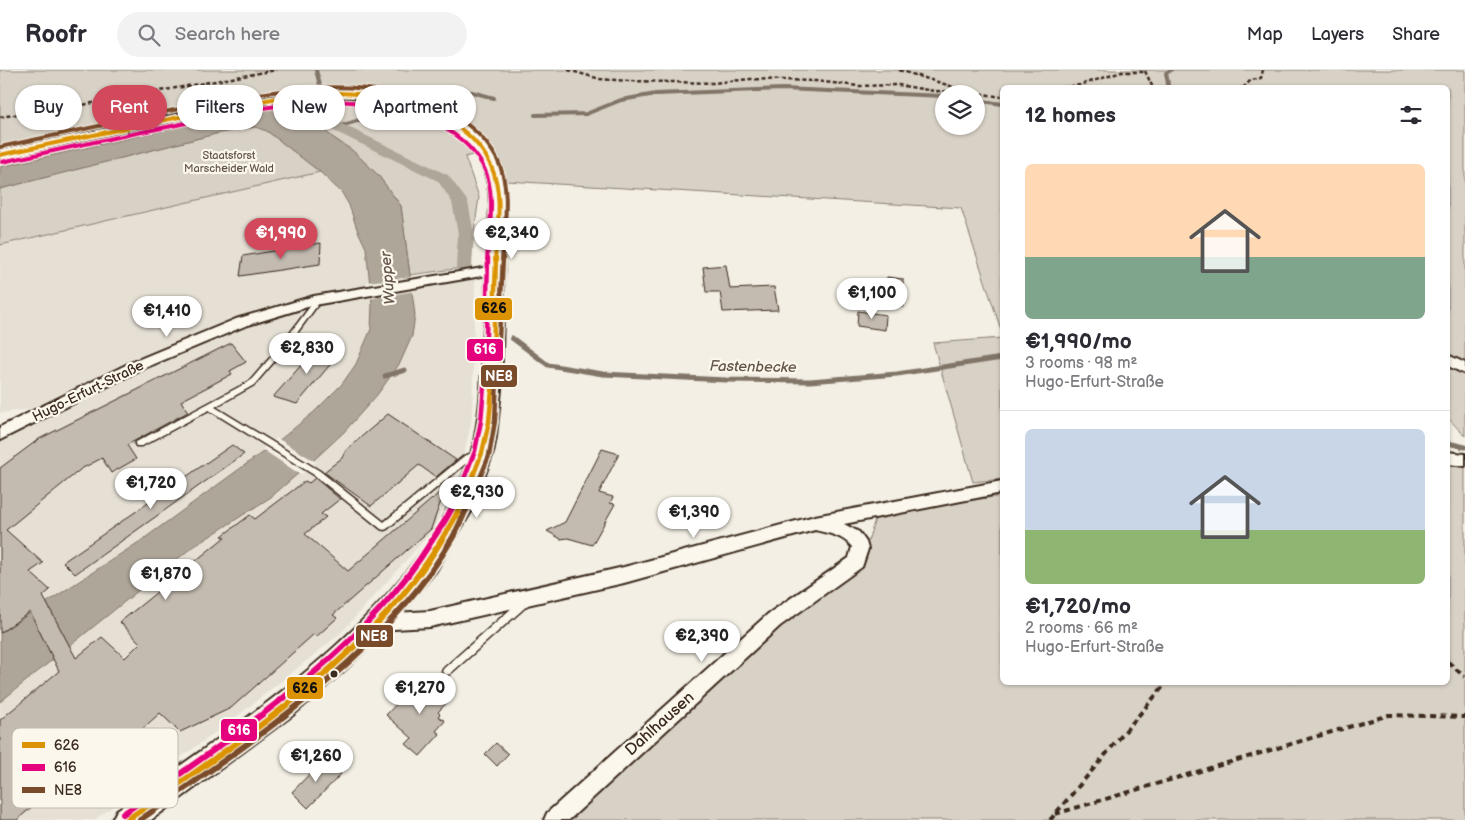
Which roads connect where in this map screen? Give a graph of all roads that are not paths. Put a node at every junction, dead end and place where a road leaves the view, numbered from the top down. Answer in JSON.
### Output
{"nodes":[{"id":1,"x":0,"y":155,"type":"edge"},
{"id":2,"x":495,"y":270,"type":"junction"},
{"id":3,"x":319,"y":299,"type":"junction"},
{"id":4,"x":1450,"y":361,"type":"edge"},
{"id":5,"x":1465,"y":369,"type":"edge"},
{"id":6,"x":209,"y":407,"type":"junction"},
{"id":7,"x":0,"y":434,"type":"edge"},
{"id":8,"x":139,"y":444,"type":"dead end"},
{"id":9,"x":482,"y":453,"type":"junction"},
{"id":10,"x":1450,"y":458,"type":"edge"},
{"id":11,"x":1465,"y":460,"type":"edge"},
{"id":12,"x":1000,"y":487,"type":"edge"},
{"id":13,"x":815,"y":523,"type":"junction"},
{"id":14,"x":532,"y":596,"type":"junction"},
{"id":15,"x":383,"y":616,"type":"junction"},
{"id":16,"x":446,"y":671,"type":"dead end"},
{"id":17,"x":178,"y":782,"type":"edge"},
{"id":18,"x":143,"y":808,"type":"edge"},
{"id":19,"x":127,"y":820,"type":"edge"},
{"id":20,"x":554,"y":820,"type":"edge"}],
"edges":[{"from":1,"to":2,"type":"main road"},
{"from":2,"to":3,"type":"street","name":"Hugo-Erfurt-Straße"},
{"from":2,"to":9,"type":"main road"},
{"from":3,"to":6,"type":"lane"},
{"from":3,"to":7,"type":"street","name":"Hugo-Erfurt-Straße"},
{"from":4,"to":5,"type":"street"},
{"from":6,"to":8,"type":"lane"},
{"from":6,"to":9,"type":"lane"},
{"from":9,"to":15,"type":"main road"},
{"from":10,"to":11,"type":"street"},
{"from":12,"to":13,"type":"street"},
{"from":13,"to":14,"type":"street"},
{"from":13,"to":20,"type":"street","name":"Dahlhausen"},
{"from":14,"to":15,"type":"street"},
{"from":14,"to":16,"type":"lane"},
{"from":15,"to":17,"type":"main road"},
{"from":18,"to":19,"type":"main road"}]}
